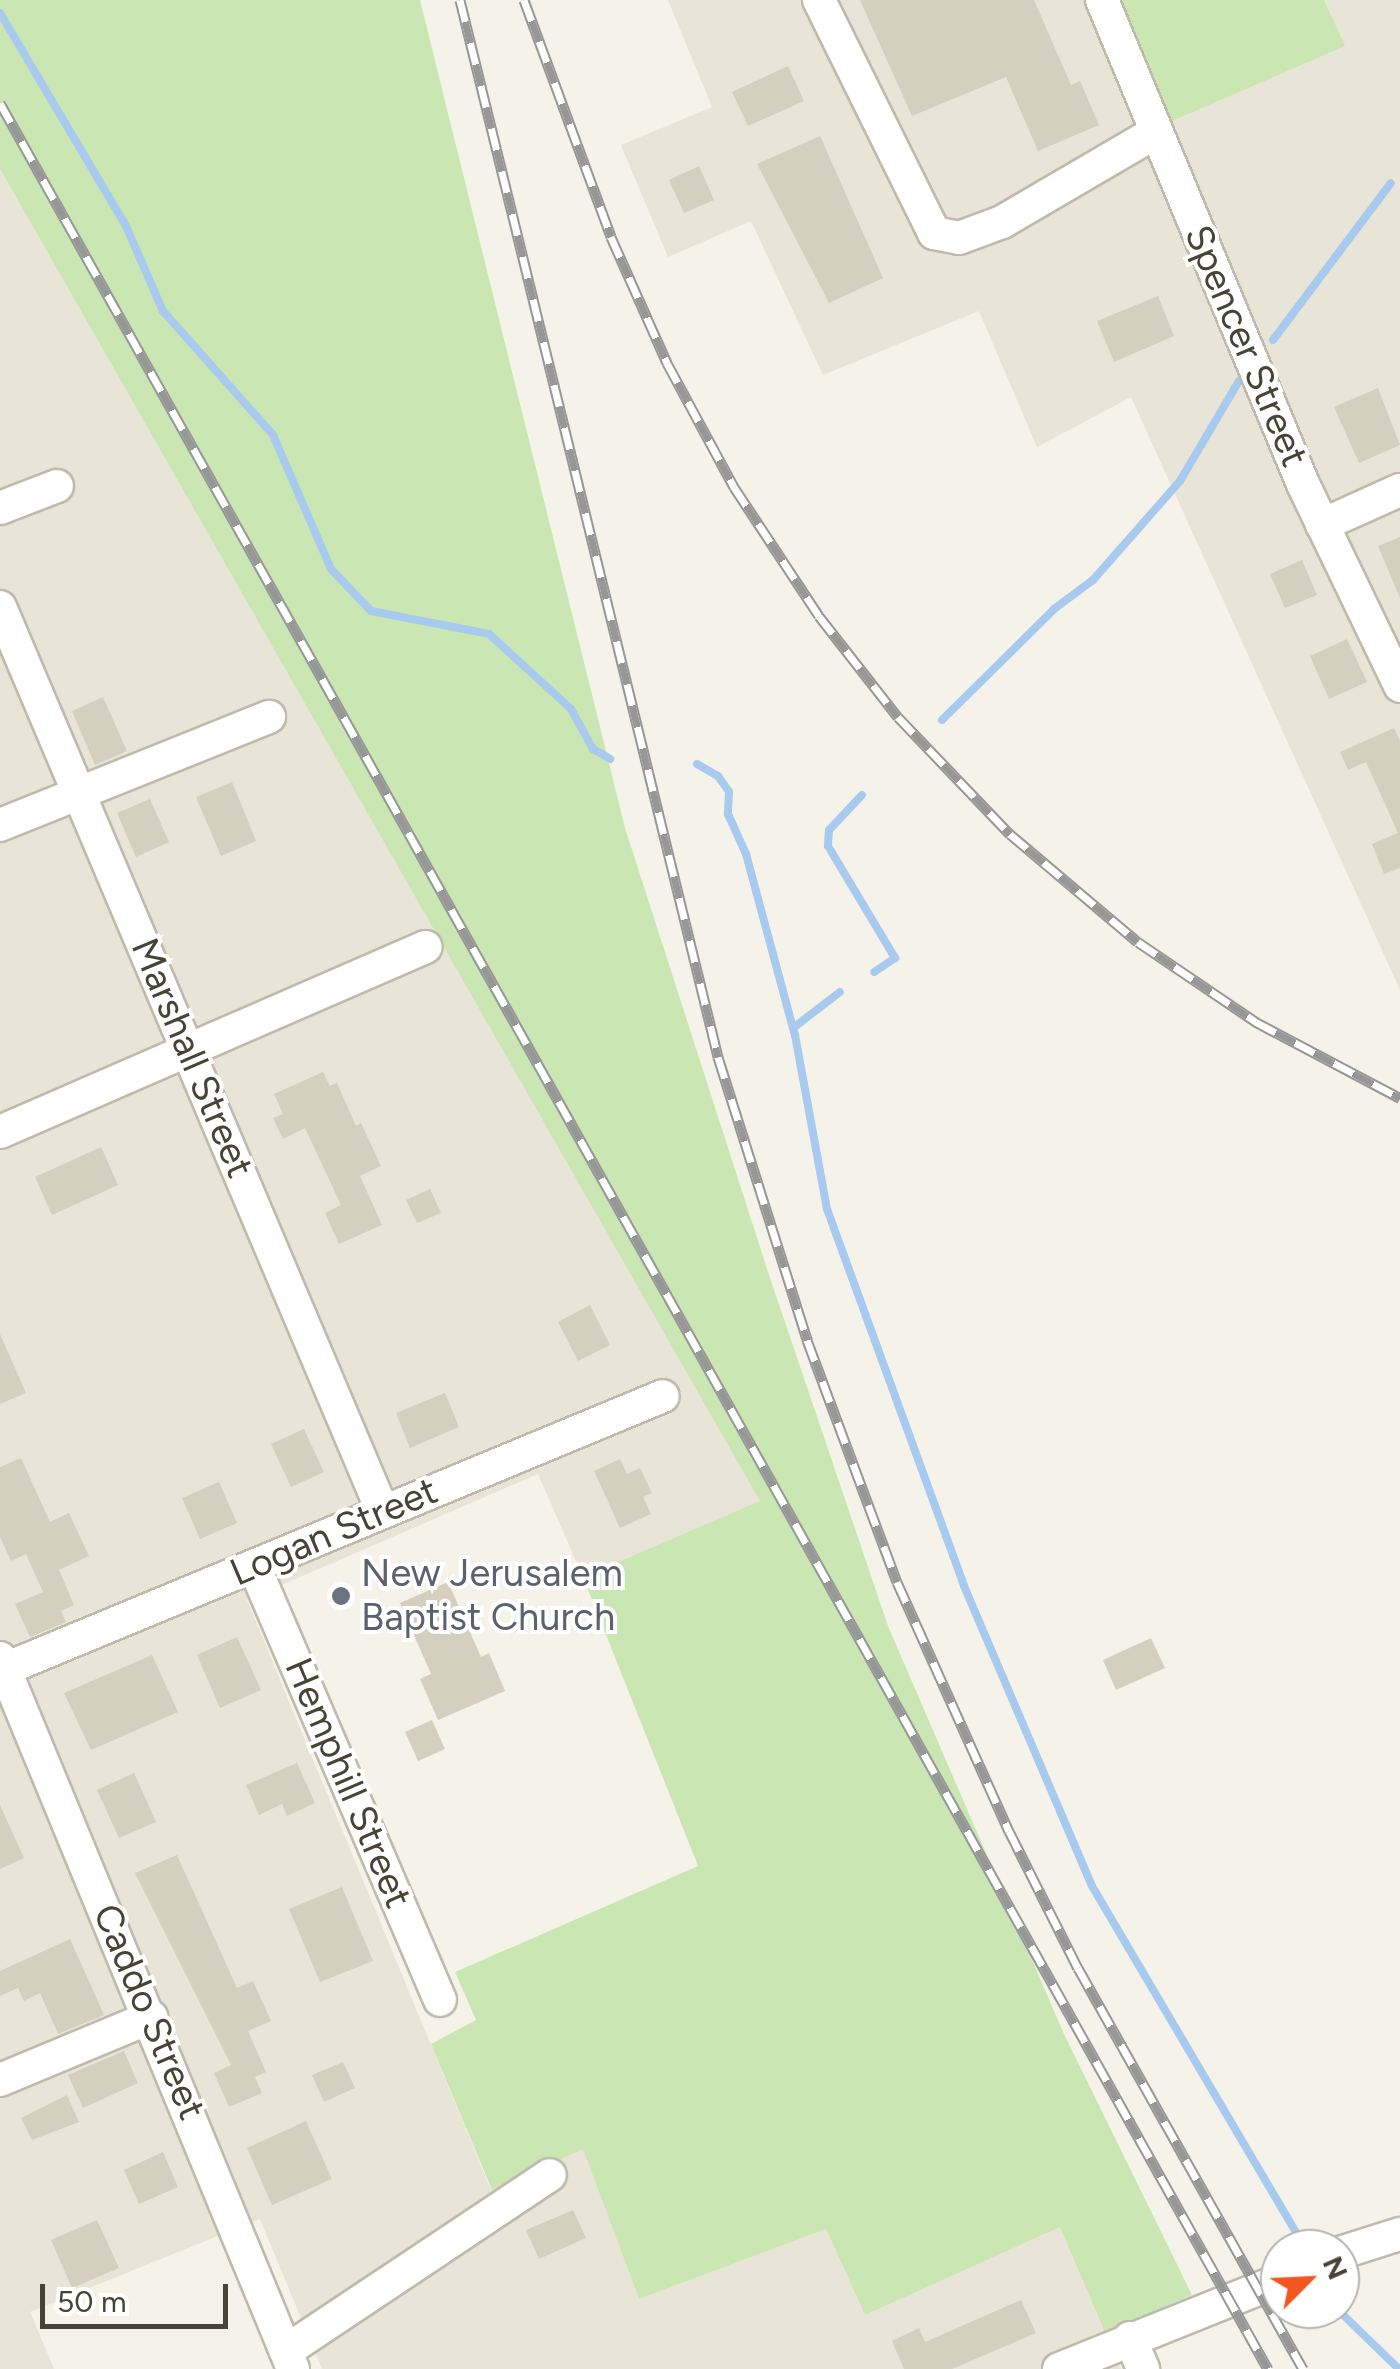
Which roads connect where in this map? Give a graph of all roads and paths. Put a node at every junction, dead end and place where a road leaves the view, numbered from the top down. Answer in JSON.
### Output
{"nodes":[{"id":1,"x":819,"y":0,"type":"edge"},
{"id":2,"x":1102,"y":0,"type":"edge"},
{"id":3,"x":1156,"y":132,"type":"junction"},
{"id":4,"x":57,"y":486,"type":"dead end"},
{"id":5,"x":1400,"y":490,"type":"edge"},
{"id":6,"x":0,"y":508,"type":"edge"},
{"id":7,"x":1322,"y":524,"type":"junction"},
{"id":8,"x":0,"y":607,"type":"edge"},
{"id":9,"x":1400,"y":686,"type":"edge"},
{"id":10,"x":269,"y":717,"type":"dead end"},
{"id":11,"x":79,"y":792,"type":"junction"},
{"id":12,"x":0,"y":825,"type":"edge"},
{"id":13,"x":426,"y":947,"type":"dead end"},
{"id":14,"x":188,"y":1049,"type":"junction"},
{"id":15,"x":0,"y":1132,"type":"edge"},
{"id":16,"x":664,"y":1396,"type":"dead end"},
{"id":17,"x":382,"y":1510,"type":"junction"},
{"id":18,"x":254,"y":1566,"type":"junction"},
{"id":19,"x":2,"y":1663,"type":"edge"},
{"id":20,"x":440,"y":2000,"type":"dead end"},
{"id":21,"x":151,"y":2017,"type":"junction"},
{"id":22,"x":0,"y":2080,"type":"edge"},
{"id":23,"x":550,"y":2175,"type":"dead end"},
{"id":24,"x":1400,"y":2234,"type":"edge"},
{"id":25,"x":1360,"y":2247,"type":"edge"},
{"id":26,"x":1260,"y":2288,"type":"edge"},
{"id":27,"x":1130,"y":2338,"type":"junction"},
{"id":28,"x":289,"y":2360,"type":"edge"},
{"id":29,"x":1058,"y":2369,"type":"edge"},
{"id":30,"x":1143,"y":2369,"type":"edge"}],
"edges":[{"from":1,"to":3,"type":"street"},
{"from":2,"to":3,"type":"street","name":"Spencer Street"},
{"from":3,"to":7,"type":"street","name":"Spencer Street"},
{"from":4,"to":6,"type":"street"},
{"from":5,"to":7,"type":"street"},
{"from":7,"to":9,"type":"street","name":"Spencer Street"},
{"from":8,"to":11,"type":"street","name":"Marshall Street"},
{"from":10,"to":11,"type":"street"},
{"from":11,"to":12,"type":"street"},
{"from":11,"to":14,"type":"street","name":"Marshall Street"},
{"from":13,"to":14,"type":"street"},
{"from":14,"to":15,"type":"street"},
{"from":14,"to":17,"type":"street","name":"Marshall Street"},
{"from":16,"to":17,"type":"street","name":"Logan Street"},
{"from":17,"to":18,"type":"street","name":"Logan Street"},
{"from":18,"to":19,"type":"street","name":"Logan Street"},
{"from":18,"to":20,"type":"street","name":"Hemphill Street"},
{"from":19,"to":21,"type":"street","name":"Caddo Street"},
{"from":21,"to":22,"type":"street"},
{"from":21,"to":28,"type":"street","name":"Caddo Street"},
{"from":23,"to":28,"type":"street"},
{"from":24,"to":25,"type":"street"},
{"from":26,"to":27,"type":"street"},
{"from":27,"to":29,"type":"street"},
{"from":27,"to":30,"type":"street"}]}
